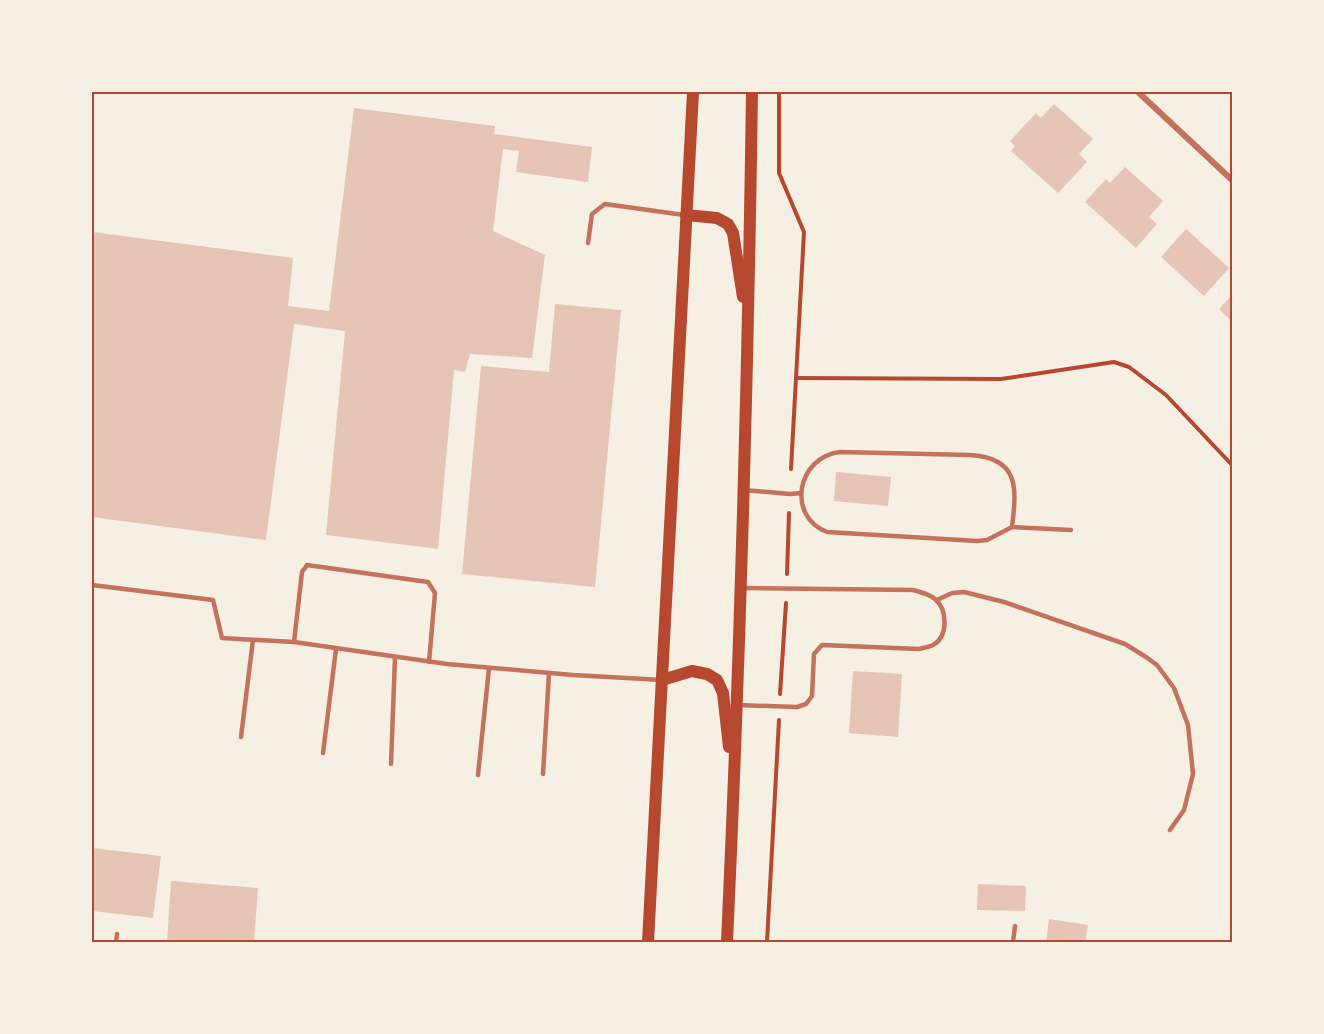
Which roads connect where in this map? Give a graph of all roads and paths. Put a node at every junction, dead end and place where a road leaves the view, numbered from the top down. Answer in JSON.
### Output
{"nodes":[{"id":1,"x":693,"y":92,"type":"edge"},
{"id":2,"x":752,"y":92,"type":"edge"},
{"id":3,"x":780,"y":92,"type":"edge"},
{"id":4,"x":1138,"y":92,"type":"edge"},
{"id":5,"x":1233,"y":180,"type":"edge"},
{"id":6,"x":686,"y":215,"type":"junction"},
{"id":7,"x":588,"y":243,"type":"dead end"},
{"id":8,"x":748,"y":330,"type":"junction"},
{"id":9,"x":796,"y":378,"type":"junction"},
{"id":10,"x":1233,"y":465,"type":"edge"},
{"id":11,"x":744,"y":490,"type":"junction"},
{"id":12,"x":801,"y":493,"type":"junction"},
{"id":13,"x":790,"y":494,"type":"junction"},
{"id":14,"x":1012,"y":527,"type":"junction"},
{"id":15,"x":1071,"y":530,"type":"dead end"},
{"id":16,"x":92,"y":585,"type":"edge"},
{"id":17,"x":740,"y":588,"type":"junction"},
{"id":18,"x":787,"y":588,"type":"junction"},
{"id":19,"x":936,"y":600,"type":"junction"},
{"id":20,"x":253,"y":640,"type":"junction"},
{"id":21,"x":294,"y":642,"type":"junction"},
{"id":22,"x":336,"y":649,"type":"junction"},
{"id":23,"x":395,"y":657,"type":"junction"},
{"id":24,"x":429,"y":662,"type":"junction"},
{"id":25,"x":489,"y":668,"type":"junction"},
{"id":26,"x":549,"y":673,"type":"junction"},
{"id":27,"x":662,"y":680,"type":"junction"},
{"id":28,"x":737,"y":705,"type":"junction"},
{"id":29,"x":780,"y":708,"type":"junction"},
{"id":30,"x":241,"y":737,"type":"dead end"},
{"id":31,"x":323,"y":753,"type":"dead end"},
{"id":32,"x":391,"y":764,"type":"dead end"},
{"id":33,"x":543,"y":774,"type":"dead end"},
{"id":34,"x":478,"y":775,"type":"dead end"},
{"id":35,"x":734,"y":787,"type":"junction"},
{"id":36,"x":1170,"y":830,"type":"dead end"},
{"id":37,"x":1015,"y":926,"type":"dead end"},
{"id":38,"x":117,"y":934,"type":"dead end"},
{"id":39,"x":116,"y":942,"type":"edge"},
{"id":40,"x":648,"y":942,"type":"edge"},
{"id":41,"x":727,"y":942,"type":"edge"},
{"id":42,"x":767,"y":942,"type":"edge"},
{"id":43,"x":1013,"y":942,"type":"edge"}],
"edges":[{"from":1,"to":6,"type":"main road"},
{"from":2,"to":8,"type":"main road"},
{"from":3,"to":9,"type":"path"},
{"from":4,"to":5,"type":"street"},
{"from":6,"to":7,"type":"lane"},
{"from":6,"to":8,"type":"main road"},
{"from":6,"to":27,"type":"main road"},
{"from":8,"to":11,"type":"main road"},
{"from":9,"to":10,"type":"path"},
{"from":9,"to":13,"type":"path"},
{"from":11,"to":13,"type":"lane"},
{"from":11,"to":17,"type":"main road"},
{"from":12,"to":13,"type":"lane"},
{"from":12,"to":14,"type":"lane"},
{"from":12,"to":14,"type":"lane"},
{"from":13,"to":18,"type":"path"},
{"from":14,"to":15,"type":"lane"},
{"from":16,"to":20,"type":"lane"},
{"from":17,"to":18,"type":"lane"},
{"from":17,"to":28,"type":"main road"},
{"from":18,"to":19,"type":"lane"},
{"from":18,"to":29,"type":"path"},
{"from":19,"to":29,"type":"lane"},
{"from":19,"to":36,"type":"lane"},
{"from":20,"to":21,"type":"lane"},
{"from":20,"to":30,"type":"lane"},
{"from":21,"to":22,"type":"lane"},
{"from":21,"to":24,"type":"lane"},
{"from":22,"to":23,"type":"lane"},
{"from":22,"to":31,"type":"lane"},
{"from":23,"to":24,"type":"lane"},
{"from":23,"to":32,"type":"lane"},
{"from":24,"to":25,"type":"lane"},
{"from":25,"to":26,"type":"lane"},
{"from":25,"to":34,"type":"lane"},
{"from":26,"to":27,"type":"lane"},
{"from":26,"to":33,"type":"lane"},
{"from":27,"to":35,"type":"main road"},
{"from":27,"to":40,"type":"main road"},
{"from":28,"to":29,"type":"lane"},
{"from":28,"to":35,"type":"main road"},
{"from":29,"to":42,"type":"path"},
{"from":35,"to":41,"type":"main road"},
{"from":37,"to":43,"type":"lane"},
{"from":38,"to":39,"type":"lane"}]}
